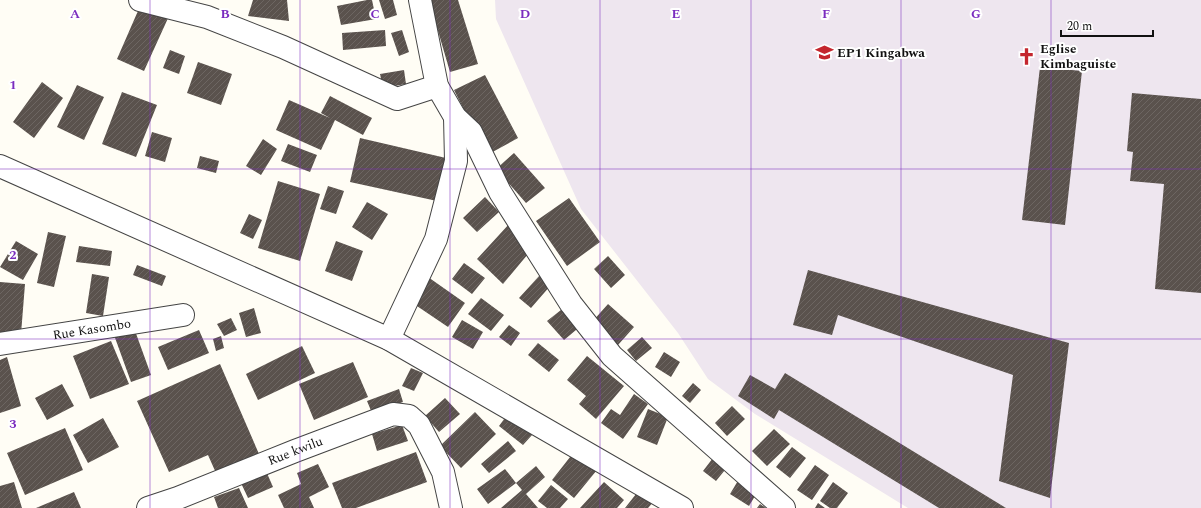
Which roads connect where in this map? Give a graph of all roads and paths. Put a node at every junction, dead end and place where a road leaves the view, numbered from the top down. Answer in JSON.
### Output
{"nodes":[{"id":1,"x":140,"y":0,"type":"edge"},
{"id":2,"x":420,"y":0,"type":"edge"},
{"id":3,"x":437,"y":86,"type":"junction"},
{"id":4,"x":455,"y":117,"type":"junction"},
{"id":5,"x":0,"y":166,"type":"edge"},
{"id":6,"x":183,"y":315,"type":"dead end"},
{"id":7,"x":389,"y":338,"type":"junction"},
{"id":8,"x":0,"y":344,"type":"edge"},
{"id":9,"x":148,"y":508,"type":"edge"},
{"id":10,"x":451,"y":508,"type":"edge"},
{"id":11,"x":682,"y":508,"type":"edge"},
{"id":12,"x":784,"y":508,"type":"edge"}],
"edges":[{"from":1,"to":3,"type":"street"},
{"from":2,"to":3,"type":"street"},
{"from":3,"to":4,"type":"street"},
{"from":4,"to":7,"type":"street"},
{"from":4,"to":12,"type":"street"},
{"from":5,"to":7,"type":"street"},
{"from":6,"to":8,"type":"street","name":"Rue Kasombo"},
{"from":7,"to":11,"type":"street"},
{"from":9,"to":10,"type":"street","name":"Rue kwilu"}]}
